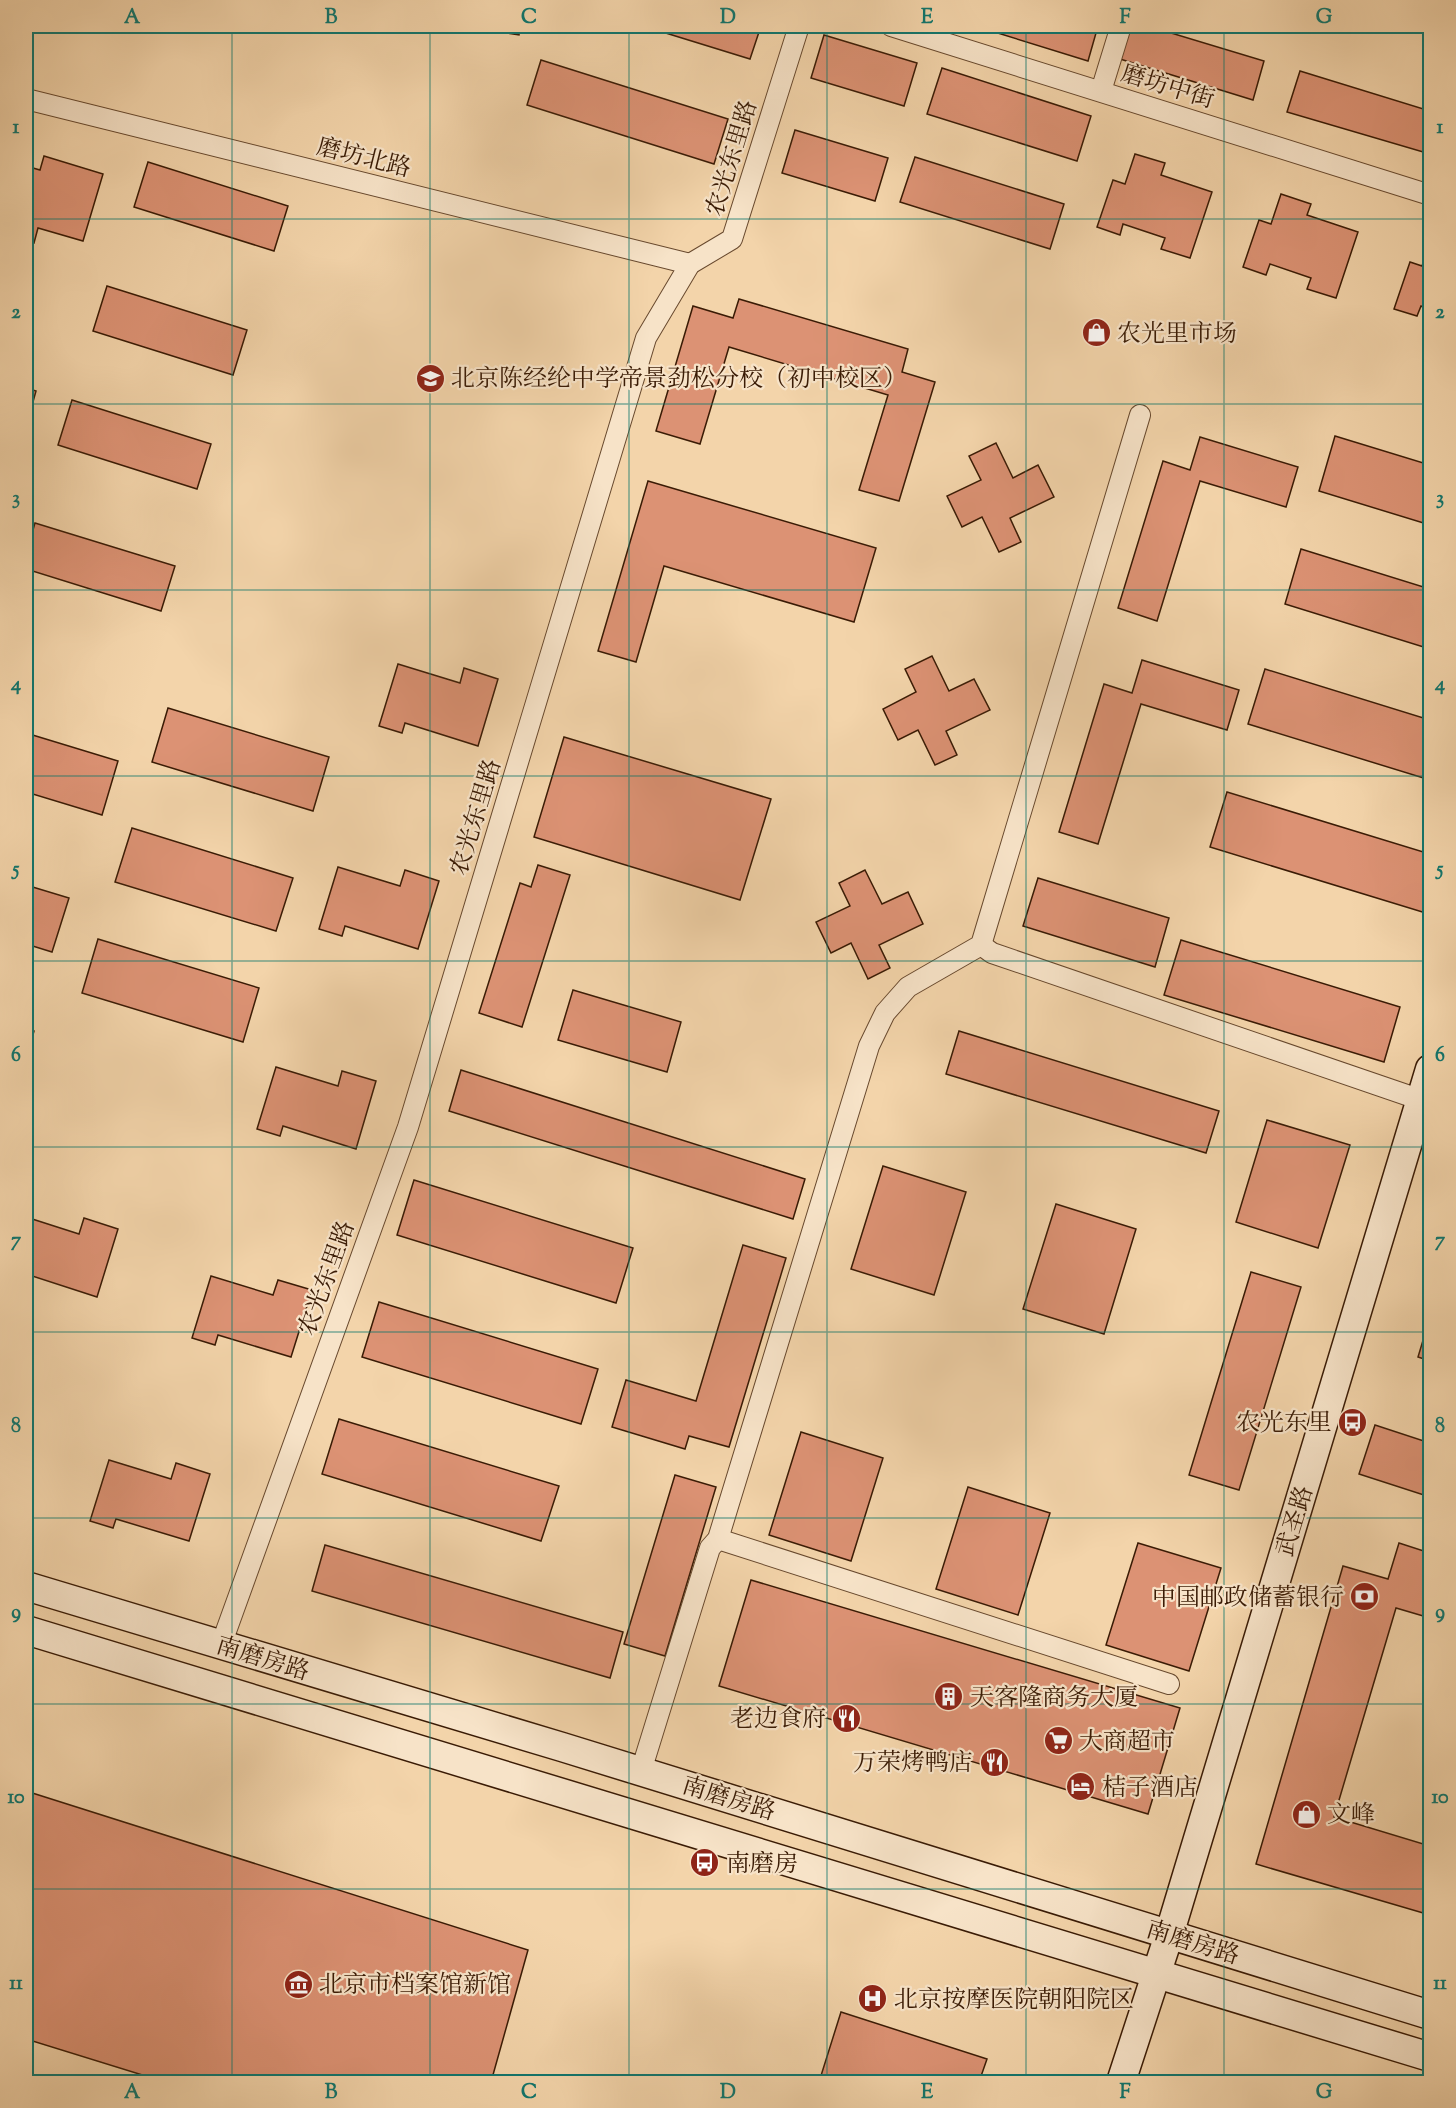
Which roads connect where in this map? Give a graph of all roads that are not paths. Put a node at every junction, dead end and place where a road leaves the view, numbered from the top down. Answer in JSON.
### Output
{"nodes":[{"id":1,"x":799,"y":26,"type":"edge"},
{"id":2,"x":891,"y":26,"type":"edge"},
{"id":3,"x":1121,"y":26,"type":"edge"},
{"id":4,"x":1101,"y":92,"type":"junction"},
{"id":5,"x":26,"y":99,"type":"edge"},
{"id":6,"x":1431,"y":195,"type":"edge"},
{"id":7,"x":690,"y":264,"type":"junction"},
{"id":8,"x":1140,"y":415,"type":"dead end"},
{"id":9,"x":981,"y":945,"type":"junction"},
{"id":10,"x":1431,"y":1069,"type":"edge"},
{"id":11,"x":1426,"y":1101,"type":"edge"},
{"id":12,"x":718,"y":1539,"type":"junction"},
{"id":13,"x":26,"y":1586,"type":"edge"},
{"id":14,"x":26,"y":1630,"type":"edge"},
{"id":15,"x":221,"y":1645,"type":"junction"},
{"id":16,"x":1169,"y":1684,"type":"dead end"},
{"id":17,"x":641,"y":1771,"type":"junction"},
{"id":18,"x":1169,"y":1935,"type":"junction"},
{"id":19,"x":1157,"y":1973,"type":"junction"},
{"id":20,"x":1431,"y":2015,"type":"edge"},
{"id":21,"x":1431,"y":2057,"type":"edge"},
{"id":22,"x":1121,"y":2082,"type":"edge"}],
"edges":[{"from":1,"to":7,"type":"street","name":"农光东里路"},
{"from":2,"to":4,"type":"street","name":"磨坊中街"},
{"from":3,"to":4,"type":"street"},
{"from":4,"to":6,"type":"street","name":"磨坊中街"},
{"from":5,"to":7,"type":"street","name":"磨坊北路"},
{"from":7,"to":15,"type":"street","name":"农光东里路"},
{"from":8,"to":9,"type":"street"},
{"from":9,"to":11,"type":"street"},
{"from":9,"to":12,"type":"street"},
{"from":10,"to":11,"type":"main road","name":"武圣路"},
{"from":11,"to":18,"type":"main road","name":"武圣路"},
{"from":12,"to":16,"type":"street"},
{"from":12,"to":17,"type":"street"},
{"from":13,"to":15,"type":"main road","name":"南磨房路"},
{"from":14,"to":19,"type":"main road","name":"南磨房路"},
{"from":15,"to":17,"type":"main road","name":"南磨房路"},
{"from":17,"to":18,"type":"main road","name":"南磨房路"},
{"from":18,"to":19,"type":"main road","name":"武圣路"},
{"from":18,"to":20,"type":"main road","name":"南磨房路"},
{"from":19,"to":21,"type":"main road","name":"南磨房路"},
{"from":19,"to":22,"type":"main road","name":"武圣路"}]}
